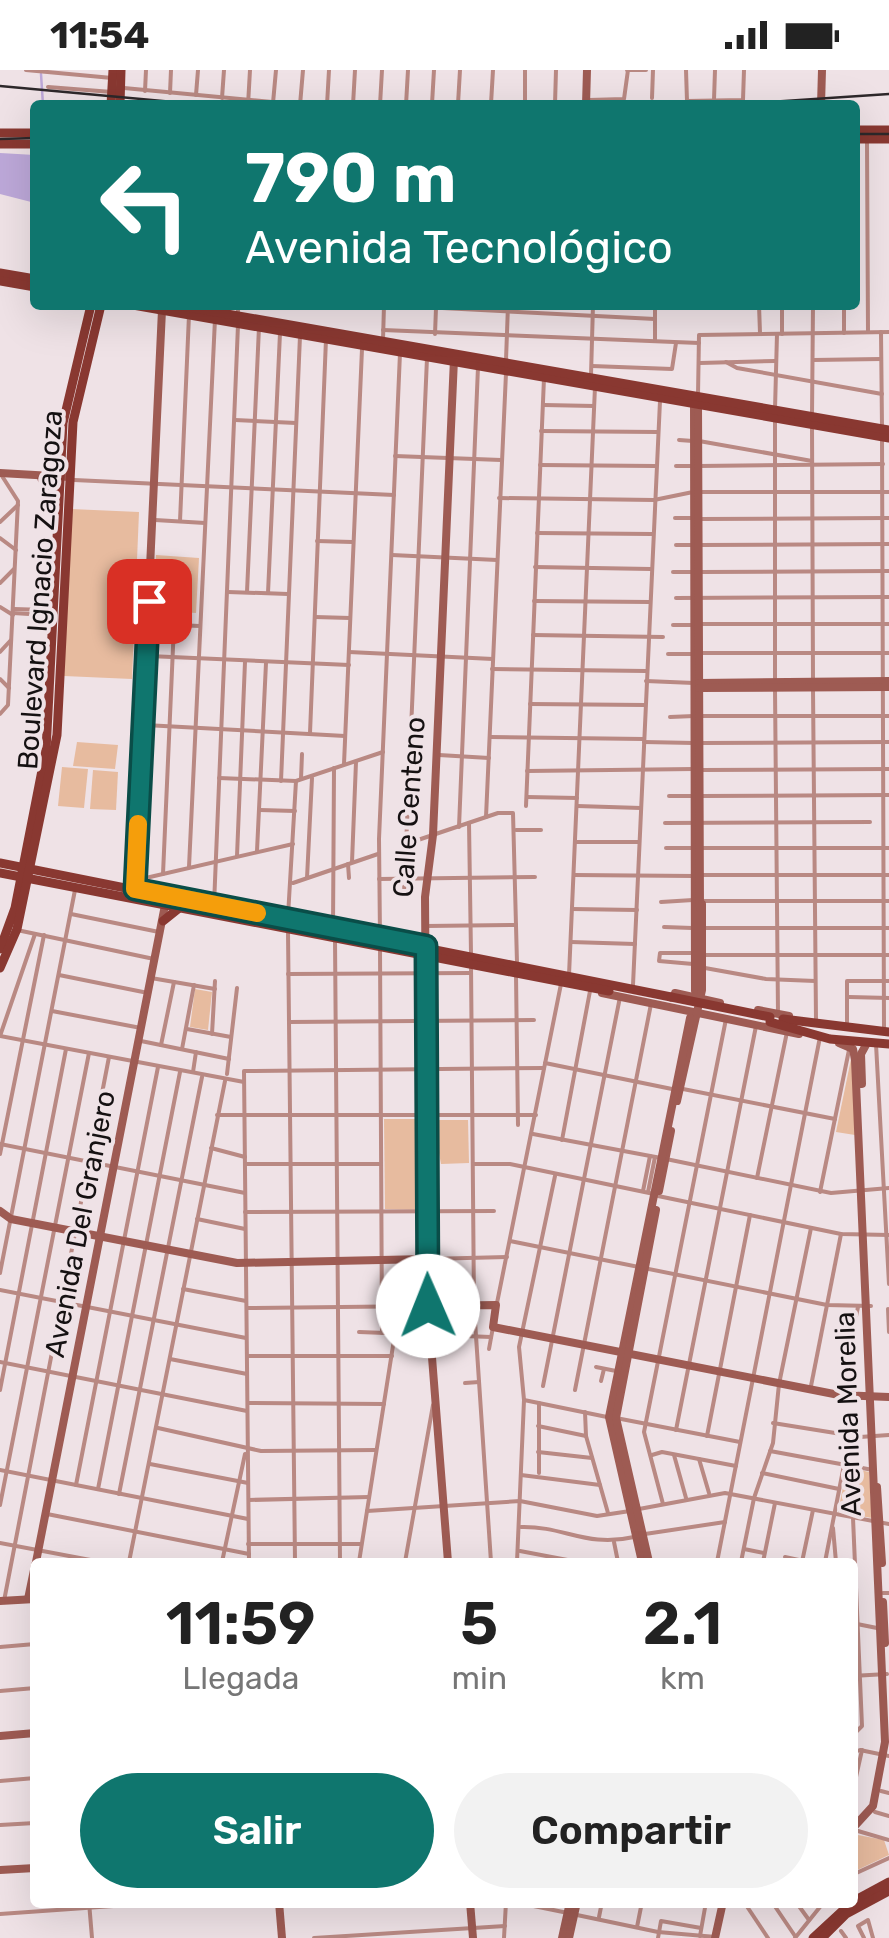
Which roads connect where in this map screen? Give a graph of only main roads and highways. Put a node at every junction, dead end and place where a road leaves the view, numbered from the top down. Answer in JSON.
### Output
{"nodes":[{"id":1,"x":587,"y":70,"type":"edge"},
{"id":2,"x":822,"y":70,"type":"edge"},
{"id":3,"x":115,"y":72,"type":"edge"},
{"id":4,"x":115,"y":100,"type":"edge"},
{"id":5,"x":586,"y":100,"type":"edge"},
{"id":6,"x":821,"y":100,"type":"edge"},
{"id":7,"x":860,"y":130,"type":"edge"},
{"id":8,"x":889,"y":130,"type":"edge"},
{"id":9,"x":0,"y":133,"type":"edge"},
{"id":10,"x":30,"y":133,"type":"edge"},
{"id":11,"x":860,"y":139,"type":"edge"},
{"id":12,"x":889,"y":140,"type":"edge"},
{"id":13,"x":0,"y":144,"type":"edge"},
{"id":14,"x":30,"y":144,"type":"edge"},
{"id":15,"x":0,"y":273,"type":"edge"},
{"id":16,"x":30,"y":278,"type":"edge"},
{"id":17,"x":0,"y":281,"type":"edge"},
{"id":18,"x":30,"y":286,"type":"edge"},
{"id":19,"x":89,"y":310,"type":"edge"},
{"id":20,"x":98,"y":310,"type":"edge"},
{"id":21,"x":105,"y":310,"type":"edge"},
{"id":22,"x":162,"y":310,"type":"joint"},
{"id":23,"x":238,"y":312,"type":"edge"},
{"id":24,"x":91,"y":324,"type":"junction"},
{"id":25,"x":427,"y":354,"type":"junction"},
{"id":26,"x":454,"y":358,"type":"junction"},
{"id":27,"x":506,"y":367,"type":"junction"},
{"id":28,"x":593,"y":382,"type":"junction"},
{"id":29,"x":696,"y":399,"type":"junction"},
{"id":30,"x":886,"y":433,"type":"edge"},
{"id":31,"x":1,"y":475,"type":"edge"},
{"id":32,"x":55,"y":478,"type":"junction"},
{"id":33,"x":60,"y":501,"type":"junction"},
{"id":34,"x":886,"y":684,"type":"edge"},
{"id":35,"x":697,"y":685,"type":"junction"},
{"id":36,"x":31,"y":846,"type":"junction"},
{"id":37,"x":0,"y":862,"type":"edge"},
{"id":38,"x":0,"y":873,"type":"edge"},
{"id":39,"x":26,"y":873,"type":"junction"},
{"id":40,"x":59,"y":874,"type":"junction"},
{"id":41,"x":44,"y":882,"type":"junction"},
{"id":42,"x":135,"y":885,"type":"junction"},
{"id":43,"x":90,"y":886,"type":"junction"},
{"id":44,"x":102,"y":888,"type":"junction"},
{"id":45,"x":163,"y":894,"type":"junction"},
{"id":46,"x":697,"y":896,"type":"junction"},
{"id":47,"x":20,"y":902,"type":"junction"},
{"id":48,"x":167,"y":906,"type":"junction"},
{"id":49,"x":178,"y":909,"type":"junction"},
{"id":50,"x":162,"y":927,"type":"junction"},
{"id":51,"x":292,"y":927,"type":"junction"},
{"id":52,"x":0,"y":949,"type":"edge"},
{"id":53,"x":426,"y":951,"type":"junction"},
{"id":54,"x":698,"y":954,"type":"junction"},
{"id":55,"x":0,"y":968,"type":"edge"},
{"id":56,"x":516,"y":969,"type":"junction"},
{"id":57,"x":581,"y":982,"type":"junction"},
{"id":58,"x":625,"y":991,"type":"junction"},
{"id":59,"x":696,"y":994,"type":"junction"},
{"id":60,"x":689,"y":1015,"type":"junction"},
{"id":61,"x":772,"y":1018,"type":"junction"},
{"id":62,"x":848,"y":1029,"type":"junction"},
{"id":63,"x":886,"y":1032,"type":"edge"},
{"id":64,"x":821,"y":1036,"type":"junction"},
{"id":65,"x":889,"y":1044,"type":"edge"},
{"id":66,"x":854,"y":1048,"type":"junction"},
{"id":67,"x":675,"y":1101,"type":"junction"},
{"id":68,"x":0,"y":1211,"type":"edge"},
{"id":69,"x":100,"y":1236,"type":"junction"},
{"id":70,"x":427,"y":1258,"type":"junction"},
{"id":71,"x":428,"y":1306,"type":"junction"},
{"id":72,"x":626,"y":1353,"type":"junction"},
{"id":73,"x":889,"y":1394,"type":"edge"},
{"id":74,"x":872,"y":1395,"type":"junction"},
{"id":75,"x":612,"y":1418,"type":"junction"},
{"id":76,"x":881,"y":1523,"type":"edge"},
{"id":77,"x":885,"y":1546,"type":"edge"},
{"id":78,"x":37,"y":1558,"type":"edge"},
{"id":79,"x":448,"y":1558,"type":"edge"},
{"id":80,"x":645,"y":1558,"type":"edge"},
{"id":81,"x":883,"y":1570,"type":"edge"},
{"id":82,"x":886,"y":1593,"type":"edge"},
{"id":83,"x":30,"y":1599,"type":"edge"},
{"id":84,"x":2,"y":1601,"type":"edge"},
{"id":85,"x":884,"y":1616,"type":"edge"},
{"id":86,"x":884,"y":1674,"type":"edge"},
{"id":87,"x":889,"y":1713,"type":"edge"},
{"id":88,"x":30,"y":1733,"type":"edge"},
{"id":89,"x":0,"y":1736,"type":"edge"},
{"id":90,"x":887,"y":1755,"type":"edge"},
{"id":91,"x":885,"y":1792,"type":"edge"},
{"id":92,"x":858,"y":1826,"type":"edge"},
{"id":93,"x":858,"y":1828,"type":"edge"},
{"id":94,"x":30,"y":1868,"type":"edge"},
{"id":95,"x":0,"y":1870,"type":"edge"},
{"id":96,"x":889,"y":1882,"type":"edge"},
{"id":97,"x":889,"y":1891,"type":"edge"},
{"id":98,"x":858,"y":1899,"type":"edge"},
{"id":99,"x":280,"y":1908,"type":"edge"},
{"id":100,"x":470,"y":1908,"type":"edge"},
{"id":101,"x":572,"y":1908,"type":"edge"},
{"id":102,"x":722,"y":1908,"type":"edge"},
{"id":103,"x":844,"y":1908,"type":"edge"},
{"id":104,"x":857,"y":1908,"type":"edge"},
{"id":105,"x":858,"y":1908,"type":"edge"},
{"id":106,"x":571,"y":1914,"type":"junction"},
{"id":107,"x":715,"y":1937,"type":"edge"},
{"id":108,"x":282,"y":1938,"type":"edge"},
{"id":109,"x":473,"y":1938,"type":"edge"},
{"id":110,"x":562,"y":1938,"type":"edge"},
{"id":111,"x":570,"y":1938,"type":"edge"},
{"id":112,"x":813,"y":1938,"type":"edge"},
{"id":113,"x":822,"y":1938,"type":"edge"}],
"edges":[{"from":1,"to":5,"type":"main road"},
{"from":2,"to":6,"type":"main road"},
{"from":3,"to":4,"type":"main road"},
{"from":7,"to":8,"type":"main road"},
{"from":9,"to":10,"type":"main road"},
{"from":11,"to":12,"type":"main road"},
{"from":13,"to":14,"type":"main road"},
{"from":15,"to":16,"type":"main road"},
{"from":17,"to":18,"type":"main road"},
{"from":19,"to":24,"type":"main road"},
{"from":20,"to":24,"type":"main road","name":"Boulevard Ignacio Zaragoza"},
{"from":21,"to":24,"type":"main road"},
{"from":22,"to":23,"type":"main road"},
{"from":22,"to":42,"type":"main road"},
{"from":23,"to":25,"type":"main road"},
{"from":23,"to":25,"type":"main road"},
{"from":24,"to":32,"type":"main road","name":"Boulevard Ignacio Zaragoza"},
{"from":24,"to":32,"type":"main road","name":"Boulevard Ignacio Zaragoza"},
{"from":25,"to":26,"type":"main road"},
{"from":26,"to":27,"type":"main road"},
{"from":26,"to":27,"type":"main road"},
{"from":26,"to":53,"type":"main road","name":"Calle Centeno"},
{"from":27,"to":28,"type":"main road"},
{"from":27,"to":28,"type":"main road"},
{"from":28,"to":29,"type":"main road"},
{"from":29,"to":30,"type":"main road"},
{"from":29,"to":35,"type":"main road"},
{"from":31,"to":32,"type":"main road"},
{"from":32,"to":33,"type":"main road","name":"Boulevard Ignacio Zaragoza"},
{"from":32,"to":33,"type":"main road"},
{"from":32,"to":36,"type":"main road","name":"Boulevard Ignacio Zaragoza"},
{"from":33,"to":36,"type":"main road","name":"Boulevard Ignacio Zaragoza"},
{"from":34,"to":35,"type":"main road"},
{"from":35,"to":46,"type":"main road"},
{"from":36,"to":37,"type":"main road"},
{"from":36,"to":39,"type":"main road","name":"Boulevard Ignacio Zaragoza"},
{"from":36,"to":40,"type":"main road"},
{"from":37,"to":39,"type":"main road"},
{"from":38,"to":39,"type":"main road"},
{"from":38,"to":47,"type":"main road"},
{"from":39,"to":40,"type":"main road"},
{"from":39,"to":41,"type":"main road"},
{"from":39,"to":47,"type":"main road","name":"Boulevard Ignacio Zaragoza"},
{"from":40,"to":43,"type":"main road"},
{"from":41,"to":43,"type":"main road"},
{"from":41,"to":47,"type":"main road"},
{"from":42,"to":44,"type":"main road"},
{"from":42,"to":45,"type":"main road"},
{"from":43,"to":44,"type":"main road"},
{"from":44,"to":48,"type":"main road"},
{"from":45,"to":48,"type":"main road"},
{"from":45,"to":51,"type":"main road"},
{"from":46,"to":54,"type":"main road"},
{"from":46,"to":59,"type":"main road"},
{"from":47,"to":52,"type":"main road"},
{"from":47,"to":55,"type":"main road"},
{"from":48,"to":49,"type":"main road"},
{"from":48,"to":50,"type":"main road","name":"Avenida Del Granjero"},
{"from":49,"to":50,"type":"main road"},
{"from":49,"to":51,"type":"main road"},
{"from":50,"to":69,"type":"main road","name":"Avenida Del Granjero"},
{"from":51,"to":53,"type":"main road"},
{"from":53,"to":56,"type":"main road"},
{"from":53,"to":70,"type":"main road","name":"Calle Centeno"},
{"from":54,"to":59,"type":"main road"},
{"from":54,"to":59,"type":"main road"},
{"from":56,"to":57,"type":"main road"},
{"from":56,"to":57,"type":"main road"},
{"from":57,"to":58,"type":"main road"},
{"from":57,"to":58,"type":"main road"},
{"from":58,"to":59,"type":"main road"},
{"from":58,"to":60,"type":"main road"},
{"from":58,"to":61,"type":"main road","bridge":true},
{"from":59,"to":60,"type":"main road"},
{"from":59,"to":61,"type":"main road"},
{"from":60,"to":64,"type":"main road"},
{"from":60,"to":67,"type":"main road"},
{"from":60,"to":67,"type":"main road"},
{"from":61,"to":62,"type":"main road"},
{"from":61,"to":64,"type":"main road"},
{"from":62,"to":63,"type":"main road"},
{"from":62,"to":66,"type":"main road"},
{"from":64,"to":66,"type":"main road"},
{"from":65,"to":66,"type":"main road"},
{"from":66,"to":74,"type":"main road","name":"Avenida Morelia"},
{"from":67,"to":72,"type":"main road"},
{"from":68,"to":69,"type":"main road"},
{"from":69,"to":70,"type":"main road"},
{"from":69,"to":78,"type":"main road","name":"Avenida Del Granjero"},
{"from":70,"to":71,"type":"main road","name":"Calle Centeno"},
{"from":71,"to":72,"type":"main road"},
{"from":71,"to":79,"type":"main road","name":"Calle Centeno"},
{"from":72,"to":74,"type":"main road"},
{"from":72,"to":75,"type":"main road"},
{"from":72,"to":75,"type":"main road"},
{"from":73,"to":74,"type":"main road"},
{"from":74,"to":76,"type":"main road","name":"Avenida Morelia"},
{"from":75,"to":80,"type":"main road"},
{"from":76,"to":77,"type":"main road","name":"Avenida Morelia"},
{"from":76,"to":81,"type":"main road","name":"Avenida Morelia"},
{"from":77,"to":81,"type":"main road","name":"Avenida Morelia"},
{"from":81,"to":82,"type":"main road","name":"Avenida Morelia"},
{"from":81,"to":85,"type":"main road","name":"Avenida Morelia"},
{"from":82,"to":85,"type":"main road","name":"Avenida Morelia"},
{"from":83,"to":84,"type":"main road"},
{"from":85,"to":86,"type":"main road","name":"Avenida Morelia"},
{"from":85,"to":86,"type":"main road","name":"Avenida Morelia"},
{"from":86,"to":87,"type":"main road","name":"Avenida Morelia"},
{"from":86,"to":90,"type":"main road","name":"Avenida Morelia"},
{"from":88,"to":89,"type":"main road"},
{"from":90,"to":91,"type":"main road","name":"Avenida Morelia"},
{"from":90,"to":92,"type":"main road","name":"Avenida Morelia"},
{"from":91,"to":93,"type":"main road","name":"Avenida Morelia"},
{"from":94,"to":95,"type":"main road"},
{"from":96,"to":98,"type":"main road"},
{"from":97,"to":105,"type":"main road"},
{"from":99,"to":108,"type":"main road"},
{"from":100,"to":109,"type":"main road"},
{"from":101,"to":106,"type":"main road"},
{"from":102,"to":107,"type":"main road"},
{"from":103,"to":112,"type":"main road"},
{"from":104,"to":113,"type":"main road"},
{"from":106,"to":110,"type":"main road"},
{"from":106,"to":111,"type":"main road"}]}
